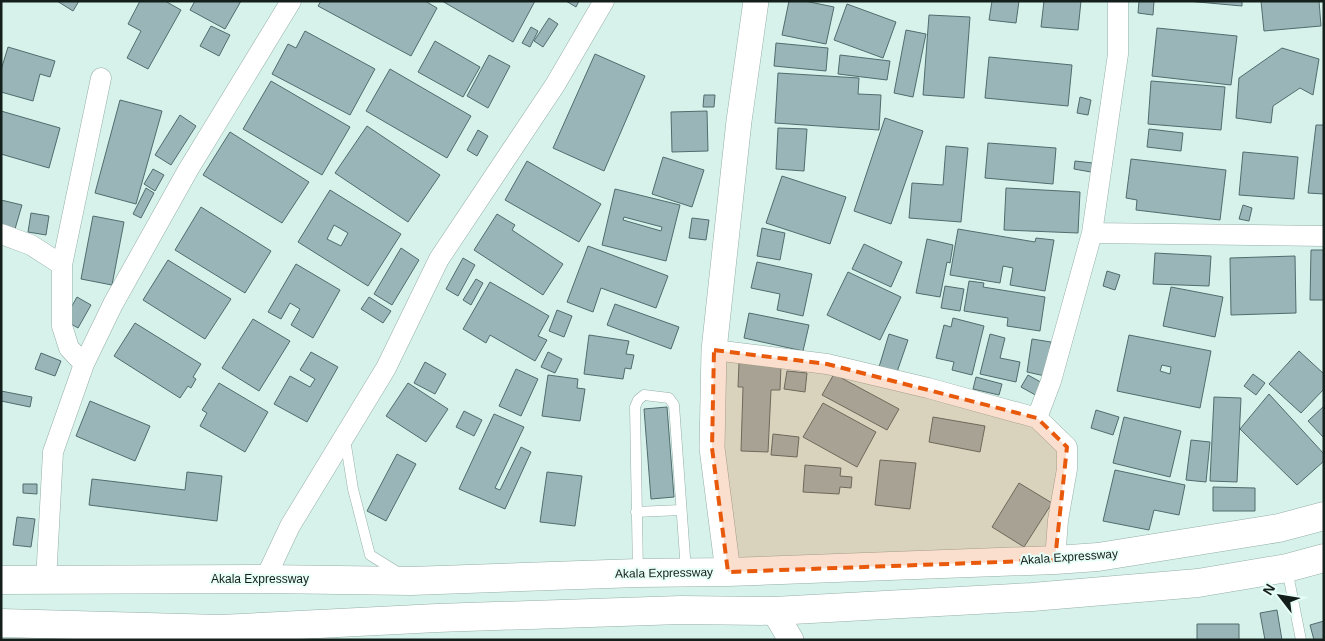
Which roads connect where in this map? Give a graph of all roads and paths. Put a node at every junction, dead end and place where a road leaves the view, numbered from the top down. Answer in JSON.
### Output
{"nodes":[{"id":1,"x":291,"y":1,"type":"edge"},
{"id":2,"x":604,"y":1,"type":"edge"},
{"id":3,"x":756,"y":1,"type":"edge"},
{"id":4,"x":1118,"y":1,"type":"edge"},
{"id":5,"x":101,"y":78,"type":"dead end"},
{"id":6,"x":1092,"y":233,"type":"junction"},
{"id":7,"x":1,"y":234,"type":"edge"},
{"id":8,"x":1324,"y":236,"type":"edge"},
{"id":9,"x":62,"y":265,"type":"junction"},
{"id":10,"x":714,"y":350,"type":"junction"},
{"id":11,"x":84,"y":364,"type":"junction"},
{"id":12,"x":1038,"y":418,"type":"junction"},
{"id":13,"x":345,"y":439,"type":"junction"},
{"id":14,"x":681,"y":510,"type":"junction"},
{"id":15,"x":636,"y":512,"type":"junction"},
{"id":16,"x":1324,"y":516,"type":"edge"},
{"id":17,"x":1279,"y":528,"type":"junction"},
{"id":18,"x":1324,"y":558,"type":"edge"},
{"id":19,"x":1055,"y":560,"type":"junction"},
{"id":20,"x":1287,"y":568,"type":"junction"},
{"id":21,"x":687,"y":572,"type":"junction"},
{"id":22,"x":728,"y":572,"type":"junction"},
{"id":23,"x":638,"y":573,"type":"junction"},
{"id":24,"x":265,"y":579,"type":"junction"},
{"id":25,"x":1,"y":580,"type":"edge"},
{"id":26,"x":46,"y":581,"type":"junction"},
{"id":27,"x":411,"y":581,"type":"junction"},
{"id":28,"x":774,"y":611,"type":"junction"},
{"id":29,"x":1,"y":623,"type":"edge"},
{"id":30,"x":217,"y":634,"type":"edge"},
{"id":31,"x":791,"y":640,"type":"edge"},
{"id":32,"x":1301,"y":640,"type":"edge"}],
"edges":[{"from":1,"to":11,"type":"street"},
{"from":2,"to":13,"type":"street"},
{"from":3,"to":10,"type":"street"},
{"from":4,"to":6,"type":"street"},
{"from":5,"to":9,"type":"street"},
{"from":6,"to":8,"type":"street"},
{"from":6,"to":12,"type":"street"},
{"from":7,"to":9,"type":"street"},
{"from":9,"to":11,"type":"street"},
{"from":10,"to":12,"type":"street"},
{"from":10,"to":22,"type":"street"},
{"from":11,"to":26,"type":"street"},
{"from":12,"to":19,"type":"street"},
{"from":13,"to":24,"type":"street"},
{"from":13,"to":27,"type":"lane"},
{"from":14,"to":15,"type":"lane"},
{"from":14,"to":15,"type":"lane"},
{"from":14,"to":21,"type":"lane"},
{"from":15,"to":23,"type":"lane"},
{"from":16,"to":17,"type":"main road","name":"Akala Expressway"},
{"from":17,"to":19,"type":"main road","name":"Akala Expressway"},
{"from":17,"to":20,"type":"main road"},
{"from":18,"to":20,"type":"main road"},
{"from":19,"to":22,"type":"main road","name":"Akala Expressway"},
{"from":20,"to":28,"type":"main road"},
{"from":20,"to":32,"type":"lane"},
{"from":21,"to":22,"type":"main road","name":"Akala Expressway"},
{"from":21,"to":23,"type":"main road","name":"Akala Expressway"},
{"from":23,"to":27,"type":"main road","name":"Akala Expressway"},
{"from":24,"to":26,"type":"main road","name":"Akala Expressway"},
{"from":24,"to":27,"type":"main road","name":"Akala Expressway"},
{"from":25,"to":26,"type":"main road","name":"Akala Expressway"},
{"from":28,"to":30,"type":"main road"},
{"from":28,"to":31,"type":"street"},
{"from":29,"to":30,"type":"main road"}]}
